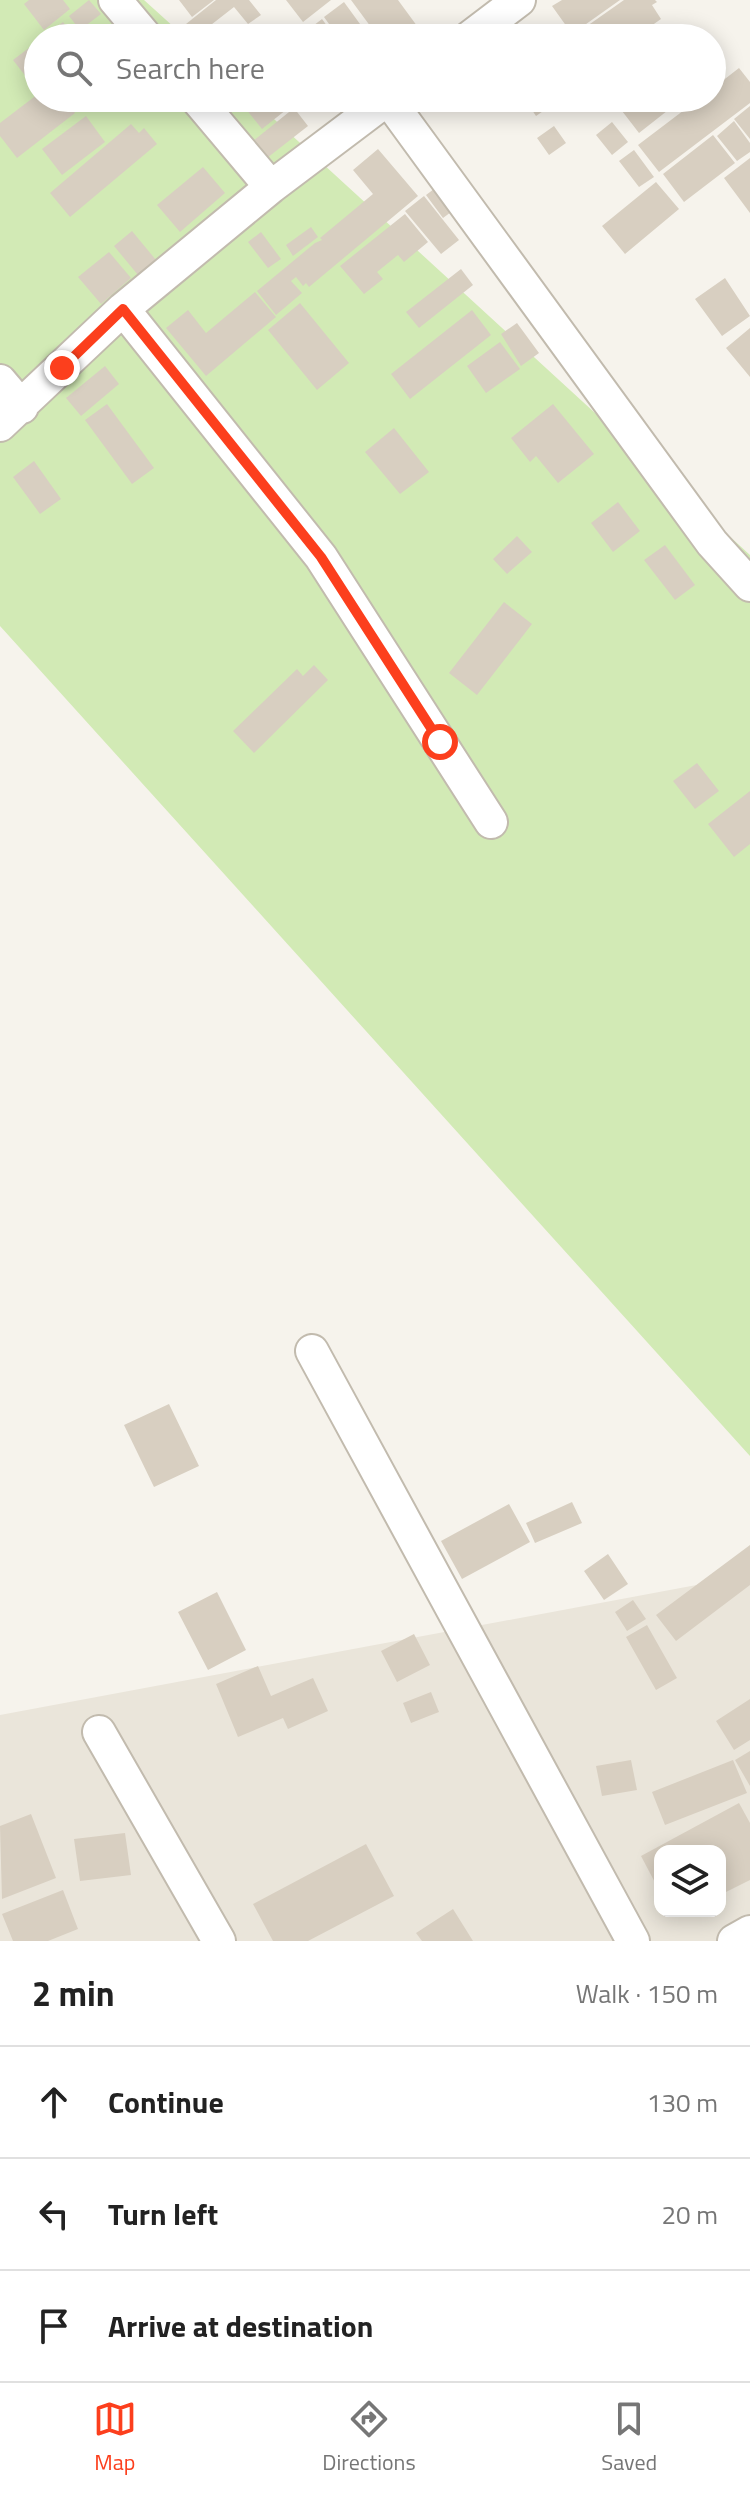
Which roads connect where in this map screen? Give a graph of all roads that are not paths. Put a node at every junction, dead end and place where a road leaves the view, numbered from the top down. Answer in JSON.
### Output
{"nodes":[{"id":1,"x":115,"y":0,"type":"edge"},
{"id":2,"x":519,"y":0,"type":"edge"},
{"id":3,"x":135,"y":24,"type":"edge"},
{"id":4,"x":487,"y":24,"type":"edge"},
{"id":5,"x":208,"y":112,"type":"edge"},
{"id":6,"x":372,"y":112,"type":"edge"},
{"id":7,"x":398,"y":112,"type":"edge"},
{"id":8,"x":271,"y":187,"type":"junction"},
{"id":9,"x":123,"y":309,"type":"junction"},
{"id":10,"x":0,"y":381,"type":"edge"},
{"id":11,"x":11,"y":416,"type":"edge"},
{"id":12,"x":750,"y":585,"type":"edge"},
{"id":13,"x":491,"y":822,"type":"dead end"},
{"id":14,"x":312,"y":1351,"type":"dead end"},
{"id":15,"x":99,"y":1732,"type":"dead end"},
{"id":16,"x":750,"y":1932,"type":"edge"},
{"id":17,"x":219,"y":1941,"type":"edge"},
{"id":18,"x":633,"y":1941,"type":"edge"},
{"id":19,"x":734,"y":1941,"type":"edge"}],
"edges":[{"from":1,"to":3,"type":"street"},
{"from":2,"to":4,"type":"street"},
{"from":5,"to":8,"type":"street"},
{"from":6,"to":8,"type":"street"},
{"from":7,"to":12,"type":"street"},
{"from":8,"to":9,"type":"street"},
{"from":9,"to":11,"type":"street"},
{"from":9,"to":13,"type":"street"},
{"from":10,"to":11,"type":"street"},
{"from":14,"to":18,"type":"street"},
{"from":15,"to":17,"type":"street"},
{"from":16,"to":19,"type":"street"}]}
